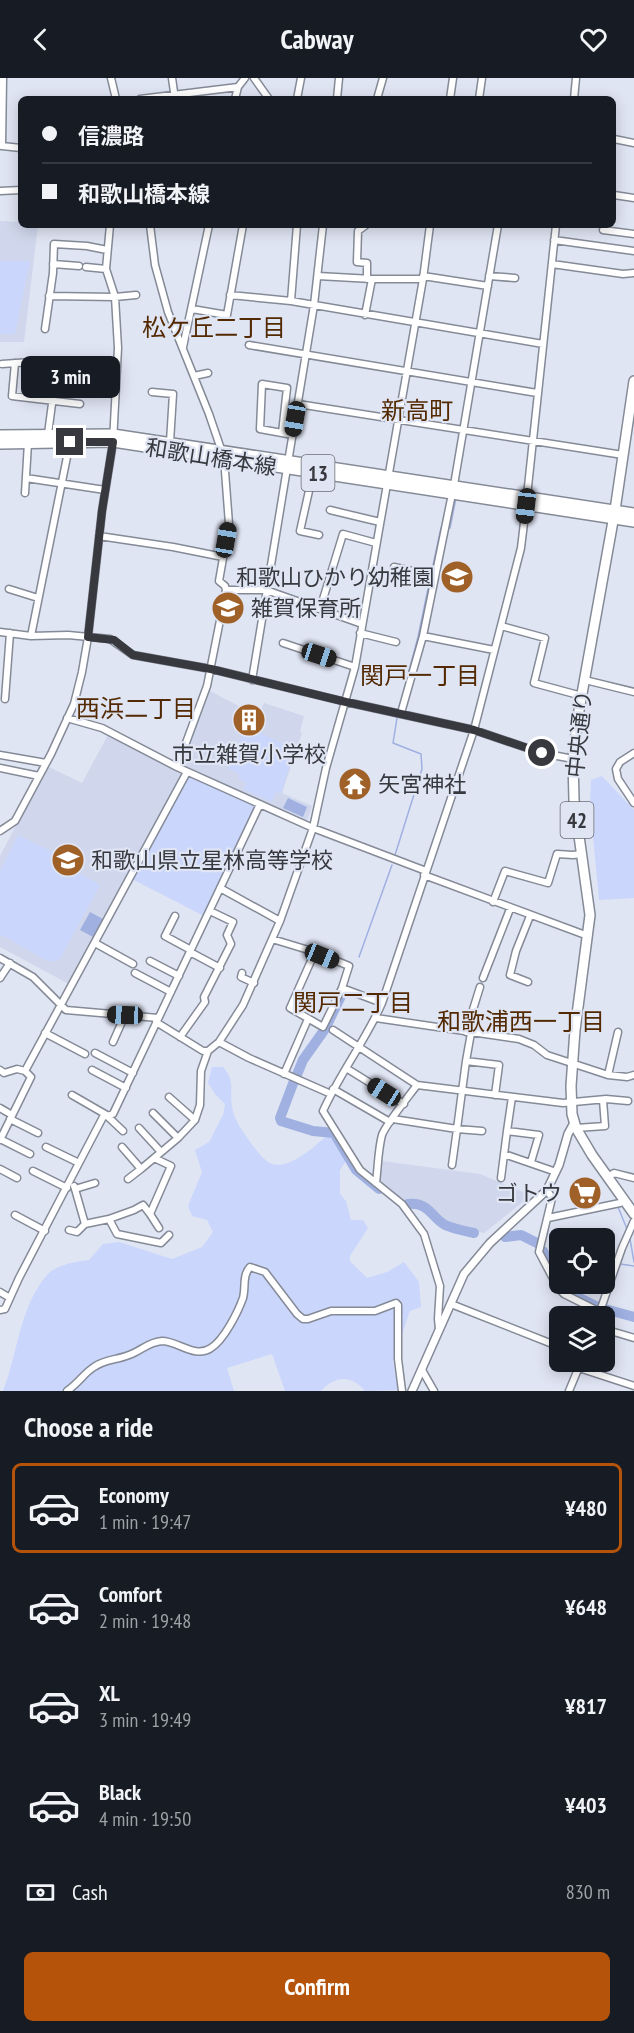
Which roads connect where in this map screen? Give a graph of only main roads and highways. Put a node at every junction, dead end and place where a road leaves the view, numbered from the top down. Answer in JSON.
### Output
{"nodes":[{"id":1,"x":634,"y":381,"type":"edge"},
{"id":2,"x":631,"y":426,"type":"edge"},
{"id":3,"x":0,"y":435,"type":"edge"},
{"id":4,"x":113,"y":438,"type":"junction"},
{"id":5,"x":0,"y":444,"type":"edge"},
{"id":6,"x":287,"y":464,"type":"junction"},
{"id":7,"x":387,"y":479,"type":"junction"},
{"id":8,"x":634,"y":513,"type":"edge"},
{"id":9,"x":614,"y":515,"type":"junction"},
{"id":10,"x":634,"y":522,"type":"edge"},
{"id":11,"x":634,"y":1214,"type":"edge"}],
"edges":[{"from":1,"to":2,"type":"main road","name":"中央通り","number":"42"},
{"from":2,"to":9,"type":"main road","name":"中央通り","number":"42"},
{"from":3,"to":4,"type":"main road","name":"和歌山橋本線","number":"13"},
{"from":4,"to":5,"type":"main road","name":"和歌山橋本線","number":"13"},
{"from":4,"to":6,"type":"main road","name":"和歌山橋本線","number":"13"},
{"from":4,"to":6,"type":"main road","name":"和歌山橋本線","number":"13"},
{"from":6,"to":7,"type":"main road","name":"和歌山橋本線","number":"13"},
{"from":6,"to":7,"type":"main road","name":"和歌山橋本線","number":"13"},
{"from":7,"to":9,"type":"main road","name":"和歌山橋本線","number":"13"},
{"from":8,"to":9,"type":"main road","name":"和歌山橋本線","number":"13"},
{"from":9,"to":10,"type":"main road","name":"和歌山橋本線","number":"13"},
{"from":9,"to":11,"type":"main road","name":"中央通り","number":"42"}]}
